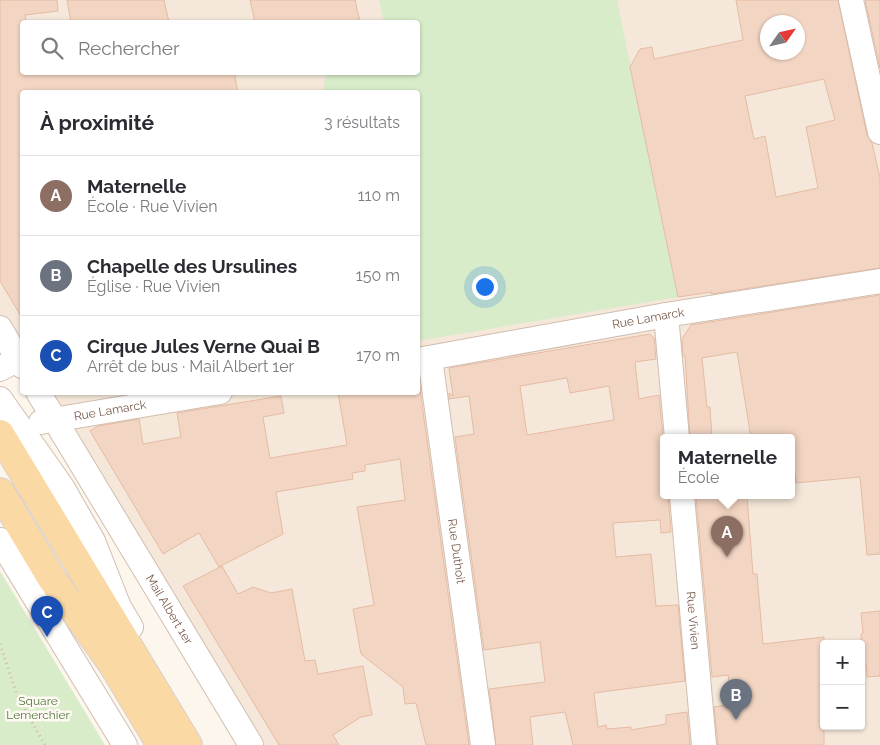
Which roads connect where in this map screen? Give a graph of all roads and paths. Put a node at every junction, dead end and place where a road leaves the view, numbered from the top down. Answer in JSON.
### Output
{"nodes":[{"id":1,"x":851,"y":0,"type":"edge"},
{"id":2,"x":880,"y":132,"type":"edge"},
{"id":3,"x":880,"y":281,"type":"edge"},
{"id":4,"x":666,"y":315,"type":"junction"},
{"id":5,"x":0,"y":328,"type":"edge"},
{"id":6,"x":424,"y":359,"type":"edge"},
{"id":7,"x":14,"y":365,"type":"edge"},
{"id":8,"x":40,"y":395,"type":"edge"},
{"id":9,"x":202,"y":395,"type":"edge"},
{"id":10,"x":0,"y":399,"type":"edge"},
{"id":11,"x":54,"y":419,"type":"junction"},
{"id":12,"x":6,"y":430,"type":"edge"},
{"id":13,"x":677,"y":434,"type":"edge"},
{"id":14,"x":87,"y":473,"type":"junction"},
{"id":15,"x":62,"y":487,"type":"junction"},
{"id":16,"x":0,"y":492,"type":"edge"},
{"id":17,"x":682,"y":499,"type":"edge"},
{"id":18,"x":0,"y":540,"type":"edge"},
{"id":19,"x":105,"y":607,"type":"junction"},
{"id":20,"x":0,"y":644,"type":"edge"},
{"id":21,"x":46,"y":745,"type":"edge"},
{"id":22,"x":125,"y":745,"type":"edge"},
{"id":23,"x":161,"y":745,"type":"edge"},
{"id":24,"x":188,"y":745,"type":"edge"},
{"id":25,"x":201,"y":745,"type":"edge"},
{"id":26,"x":251,"y":745,"type":"edge"},
{"id":27,"x":483,"y":745,"type":"edge"},
{"id":28,"x":704,"y":745,"type":"edge"}],
"edges":[{"from":1,"to":2,"type":"street"},
{"from":3,"to":4,"type":"street","name":"Rue Lamarck"},
{"from":4,"to":6,"type":"street","name":"Rue Lamarck"},
{"from":4,"to":13,"type":"street"},
{"from":5,"to":7,"type":"street"},
{"from":6,"to":27,"type":"street","name":"Rue Duthoit"},
{"from":8,"to":11,"type":"street","name":"Mail Albert 1er"},
{"from":9,"to":11,"type":"street","name":"Rue Lamarck"},
{"from":10,"to":12,"type":"street"},
{"from":11,"to":12,"type":"street","name":"Rue Lamarck"},
{"from":11,"to":14,"type":"street","name":"Mail Albert 1er"},
{"from":12,"to":15,"type":"street"},
{"from":12,"to":19,"type":"main road"},
{"from":14,"to":15,"type":"street"},
{"from":14,"to":26,"type":"street","name":"Mail Albert 1er"},
{"from":15,"to":19,"type":"street"},
{"from":15,"to":25,"type":"street"},
{"from":16,"to":23,"type":"main road"},
{"from":17,"to":28,"type":"street","name":"Rue Vivien"},
{"from":18,"to":22,"type":"street"},
{"from":19,"to":24,"type":"main road"},
{"from":20,"to":21,"type":"path"}]}
